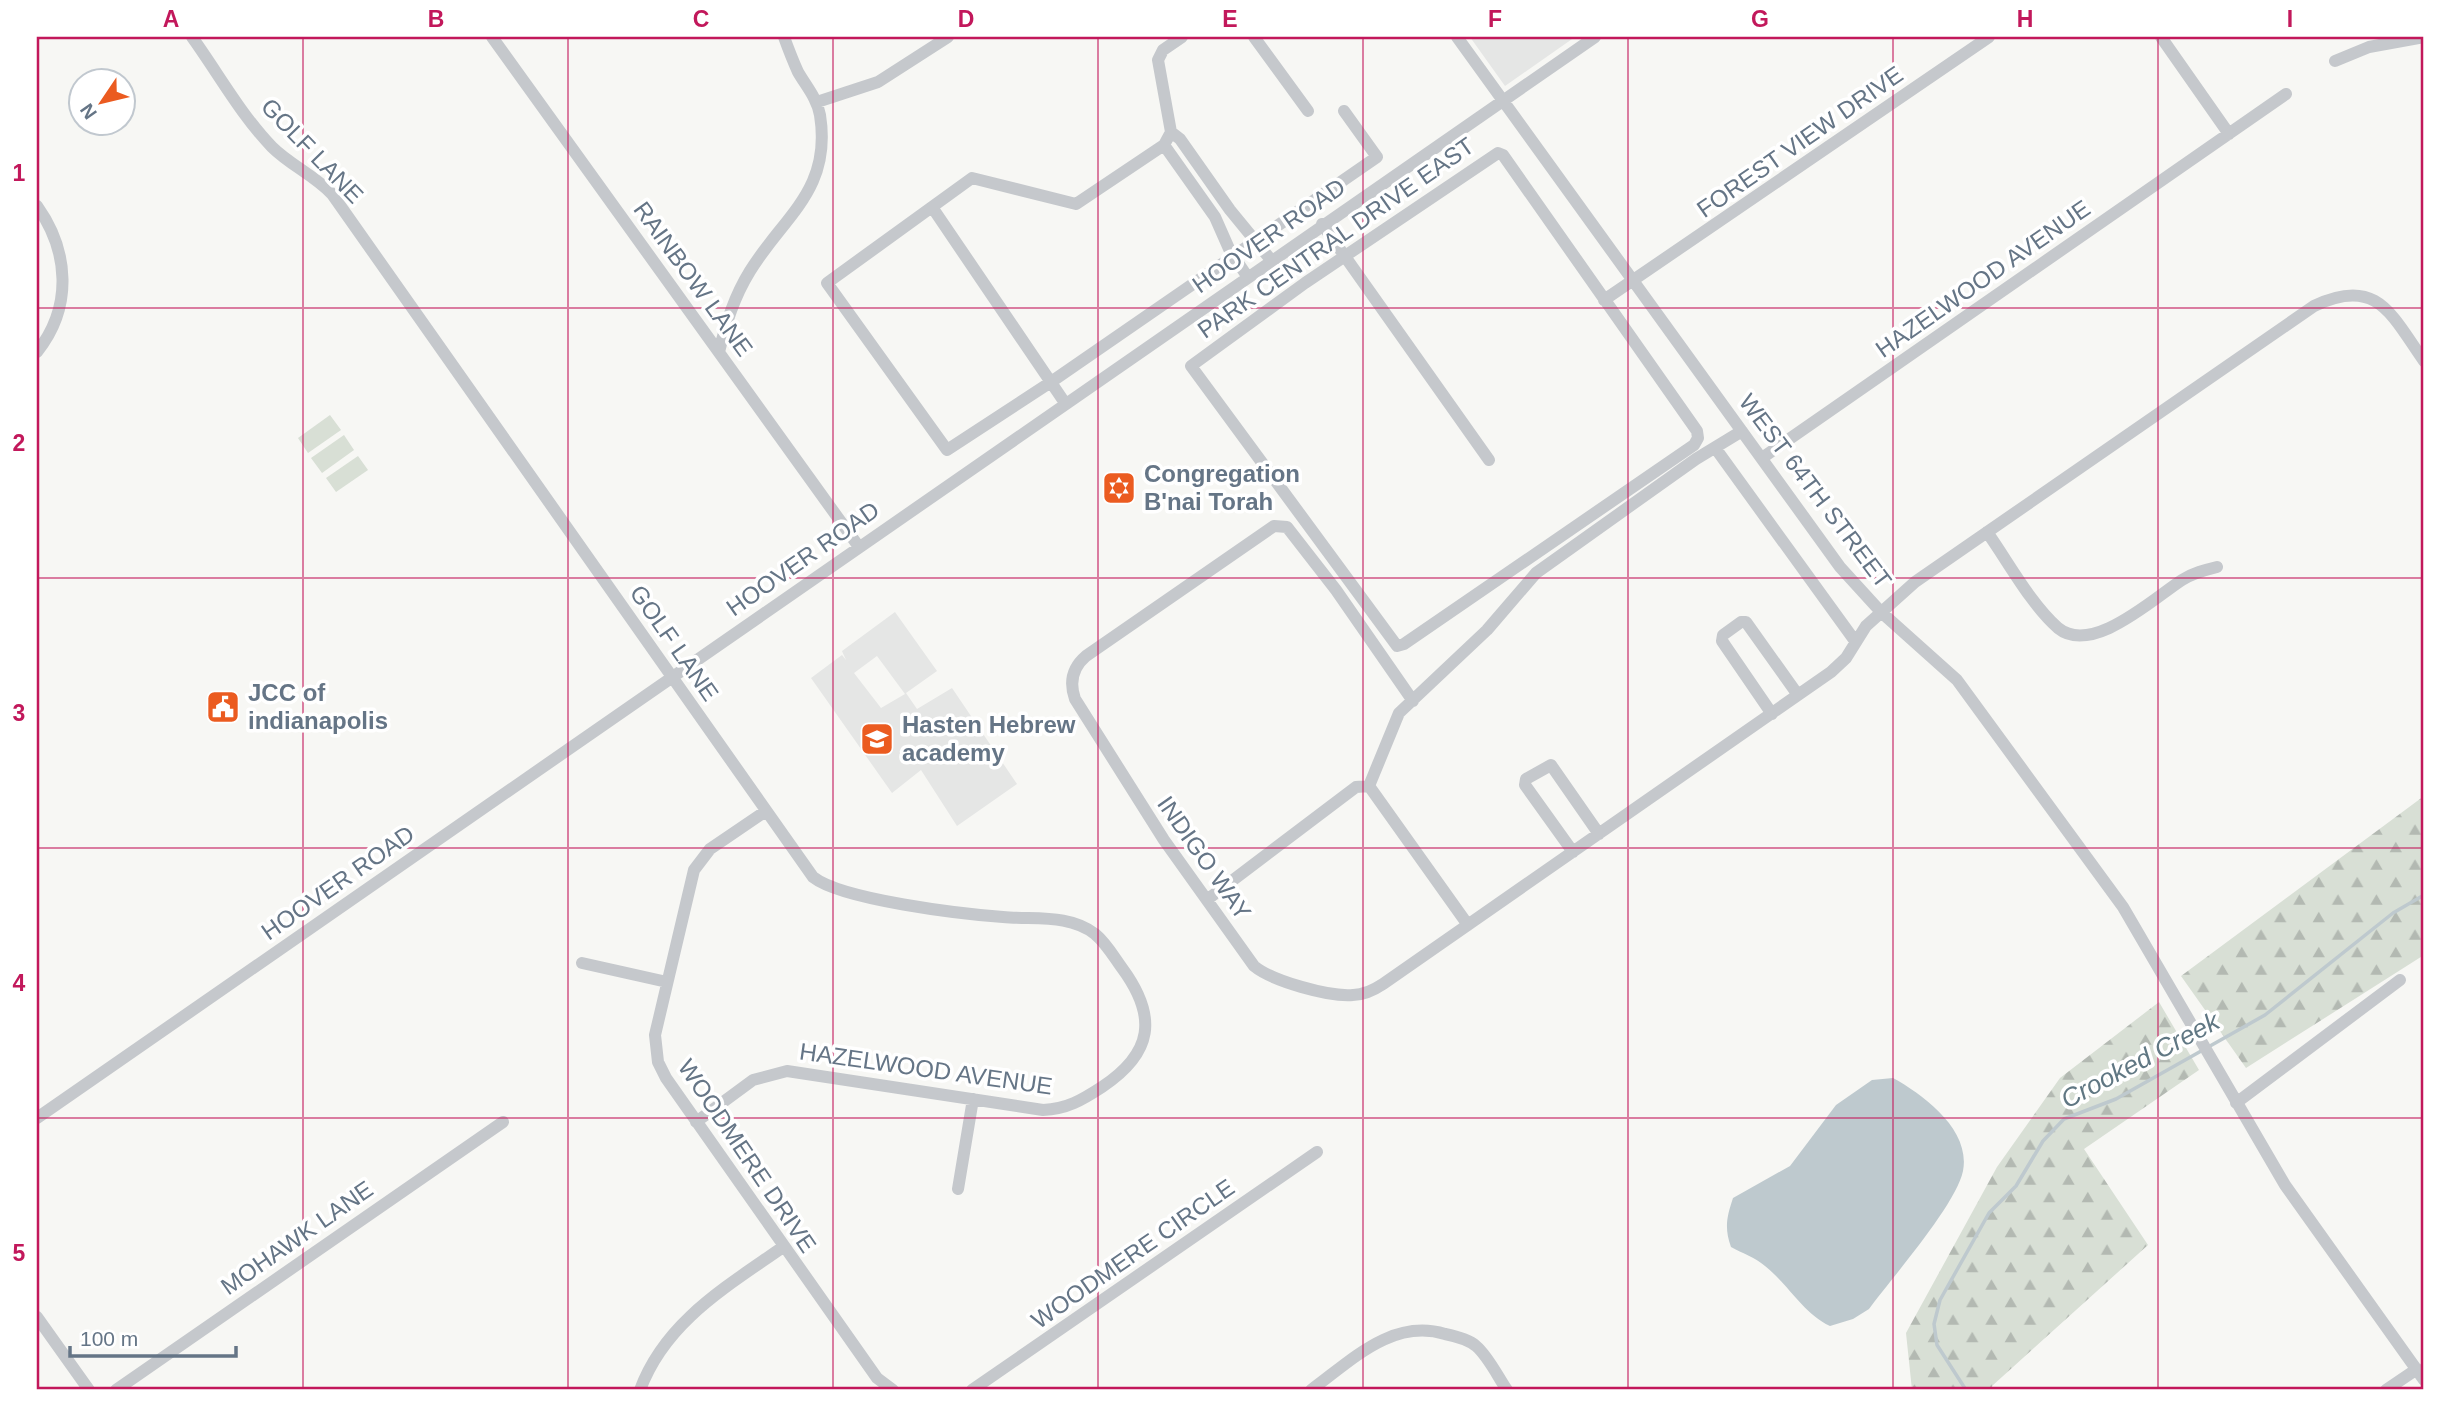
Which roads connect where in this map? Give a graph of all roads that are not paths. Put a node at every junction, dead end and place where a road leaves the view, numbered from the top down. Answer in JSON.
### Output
{"nodes":[{"id":1,"x":192,"y":37,"type":"edge"},
{"id":2,"x":492,"y":37,"type":"edge"},
{"id":3,"x":784,"y":37,"type":"edge"},
{"id":4,"x":948,"y":37,"type":"edge"},
{"id":5,"x":1182,"y":37,"type":"edge"},
{"id":6,"x":1254,"y":37,"type":"edge"},
{"id":7,"x":1457,"y":37,"type":"edge"},
{"id":8,"x":1595,"y":37,"type":"edge"},
{"id":9,"x":1989,"y":37,"type":"edge"},
{"id":10,"x":2161,"y":37,"type":"edge"},
{"id":11,"x":2424,"y":37,"type":"edge"},
{"id":12,"x":2335,"y":61,"type":"dead end"},
{"id":13,"x":2286,"y":94,"type":"dead end"},
{"id":14,"x":1503,"y":100,"type":"junction"},
{"id":15,"x":817,"y":102,"type":"junction"},
{"id":16,"x":1308,"y":111,"type":"dead end"},
{"id":17,"x":1343,"y":111,"type":"dead end"},
{"id":18,"x":1171,"y":132,"type":"junction"},
{"id":19,"x":2229,"y":134,"type":"junction"},
{"id":20,"x":1164,"y":145,"type":"junction"},
{"id":21,"x":37,"y":206,"type":"edge"},
{"id":22,"x":932,"y":207,"type":"junction"},
{"id":23,"x":1322,"y":224,"type":"junction"},
{"id":24,"x":1257,"y":241,"type":"junction"},
{"id":25,"x":1345,"y":256,"type":"junction"},
{"id":26,"x":1234,"y":257,"type":"junction"},
{"id":27,"x":1271,"y":260,"type":"junction"},
{"id":28,"x":1247,"y":276,"type":"junction"},
{"id":29,"x":1634,"y":281,"type":"junction"},
{"id":30,"x":1604,"y":300,"type":"junction"},
{"id":31,"x":37,"y":352,"type":"edge"},
{"id":32,"x":719,"y":352,"type":"junction"},
{"id":33,"x":2424,"y":361,"type":"edge"},
{"id":34,"x":1051,"y":382,"type":"junction"},
{"id":35,"x":1065,"y":403,"type":"junction"},
{"id":36,"x":1742,"y":431,"type":"junction"},
{"id":37,"x":1716,"y":449,"type":"junction"},
{"id":38,"x":1762,"y":458,"type":"junction"},
{"id":39,"x":1489,"y":460,"type":"dead end"},
{"id":40,"x":1987,"y":532,"type":"junction"},
{"id":41,"x":859,"y":547,"type":"junction"},
{"id":42,"x":2217,"y":567,"type":"dead end"},
{"id":43,"x":1881,"y":612,"type":"junction"},
{"id":44,"x":1855,"y":641,"type":"junction"},
{"id":45,"x":672,"y":676,"type":"junction"},
{"id":46,"x":1798,"y":695,"type":"junction"},
{"id":47,"x":1413,"y":701,"type":"junction"},
{"id":48,"x":1772,"y":714,"type":"junction"},
{"id":49,"x":1369,"y":786,"type":"junction"},
{"id":50,"x":765,"y":811,"type":"junction"},
{"id":51,"x":1599,"y":834,"type":"junction"},
{"id":52,"x":1573,"y":852,"type":"junction"},
{"id":53,"x":1208,"y":899,"type":"junction"},
{"id":54,"x":1468,"y":925,"type":"junction"},
{"id":55,"x":582,"y":962,"type":"dead end"},
{"id":56,"x":2400,"y":979,"type":"dead end"},
{"id":57,"x":667,"y":982,"type":"junction"},
{"id":58,"x":973,"y":1099,"type":"junction"},
{"id":59,"x":1081,"y":1101,"type":"joint"},
{"id":60,"x":2236,"y":1103,"type":"junction"},
{"id":61,"x":37,"y":1118,"type":"edge"},
{"id":62,"x":503,"y":1122,"type":"dead end"},
{"id":63,"x":696,"y":1122,"type":"junction"},
{"id":64,"x":1317,"y":1152,"type":"dead end"},
{"id":65,"x":958,"y":1189,"type":"dead end"},
{"id":66,"x":783,"y":1247,"type":"junction"},
{"id":67,"x":37,"y":1317,"type":"edge"},
{"id":68,"x":2420,"y":1375,"type":"edge"},
{"id":69,"x":89,"y":1390,"type":"edge"},
{"id":70,"x":116,"y":1390,"type":"edge"},
{"id":71,"x":640,"y":1390,"type":"edge"},
{"id":72,"x":892,"y":1390,"type":"edge"},
{"id":73,"x":972,"y":1390,"type":"edge"},
{"id":74,"x":1311,"y":1390,"type":"edge"},
{"id":75,"x":1507,"y":1390,"type":"edge"},
{"id":76,"x":2386,"y":1390,"type":"edge"}],
"edges":[{"from":1,"to":45,"type":"street","name":"GOLF LANE"},
{"from":2,"to":32,"type":"street","name":"RAINBOW LANE"},
{"from":3,"to":15,"type":"street"},
{"from":4,"to":15,"type":"street"},
{"from":5,"to":18,"type":"street"},
{"from":6,"to":16,"type":"street"},
{"from":7,"to":14,"type":"street","name":"WEST 64TH STREET"},
{"from":8,"to":14,"type":"street","name":"HOOVER ROAD"},
{"from":9,"to":29,"type":"street","name":"FOREST VIEW DRIVE"},
{"from":10,"to":19,"type":"street"},
{"from":11,"to":12,"type":"street"},
{"from":13,"to":19,"type":"street","name":"HAZELWOOD AVENUE"},
{"from":14,"to":23,"type":"street","name":"HOOVER ROAD"},
{"from":14,"to":29,"type":"street","name":"WEST 64TH STREET"},
{"from":15,"to":32,"type":"street"},
{"from":17,"to":24,"type":"street","name":"HOOVER ROAD"},
{"from":18,"to":20,"type":"street"},
{"from":18,"to":24,"type":"street"},
{"from":19,"to":38,"type":"street","name":"HAZELWOOD AVENUE"},
{"from":20,"to":22,"type":"street"},
{"from":20,"to":26,"type":"street"},
{"from":21,"to":31,"type":"street"},
{"from":22,"to":34,"type":"street"},
{"from":22,"to":34,"type":"street","name":"HOOVER ROAD"},
{"from":23,"to":25,"type":"street"},
{"from":23,"to":27,"type":"street","name":"HOOVER ROAD"},
{"from":24,"to":26,"type":"street","name":"HOOVER ROAD"},
{"from":24,"to":27,"type":"street"},
{"from":25,"to":30,"type":"street","name":"PARK CENTRAL DRIVE EAST"},
{"from":25,"to":30,"type":"street","name":"PARK CENTRAL DRIVE EAST"},
{"from":25,"to":39,"type":"street"},
{"from":26,"to":28,"type":"street"},
{"from":26,"to":34,"type":"street","name":"HOOVER ROAD"},
{"from":27,"to":28,"type":"street","name":"HOOVER ROAD"},
{"from":28,"to":35,"type":"street","name":"HOOVER ROAD"},
{"from":29,"to":30,"type":"street","name":"FOREST VIEW DRIVE"},
{"from":29,"to":36,"type":"street","name":"WEST 64TH STREET"},
{"from":32,"to":41,"type":"street","name":"RAINBOW LANE"},
{"from":33,"to":40,"type":"street"},
{"from":34,"to":35,"type":"street"},
{"from":35,"to":41,"type":"street","name":"HOOVER ROAD"},
{"from":36,"to":37,"type":"street"},
{"from":36,"to":38,"type":"street","name":"WEST 64TH STREET"},
{"from":37,"to":44,"type":"street"},
{"from":37,"to":47,"type":"street"},
{"from":38,"to":43,"type":"street","name":"WEST 64TH STREET"},
{"from":40,"to":42,"type":"street"},
{"from":40,"to":43,"type":"street"},
{"from":41,"to":45,"type":"street","name":"HOOVER ROAD"},
{"from":43,"to":44,"type":"street"},
{"from":43,"to":60,"type":"street","name":"WEST 64TH STREET"},
{"from":44,"to":46,"type":"street"},
{"from":45,"to":50,"type":"street","name":"GOLF LANE"},
{"from":45,"to":61,"type":"street","name":"HOOVER ROAD"},
{"from":46,"to":48,"type":"street"},
{"from":46,"to":48,"type":"street"},
{"from":47,"to":49,"type":"street"},
{"from":47,"to":53,"type":"street","name":"INDIGO WAY"},
{"from":48,"to":51,"type":"street"},
{"from":49,"to":53,"type":"street"},
{"from":49,"to":54,"type":"street"},
{"from":50,"to":57,"type":"street","name":"WOODMERE DRIVE"},
{"from":50,"to":59,"type":"street","name":"GOLF LANE"},
{"from":51,"to":52,"type":"street"},
{"from":51,"to":52,"type":"street"},
{"from":52,"to":54,"type":"street"},
{"from":53,"to":54,"type":"street","name":"INDIGO WAY"},
{"from":55,"to":57,"type":"street"},
{"from":56,"to":60,"type":"street"},
{"from":57,"to":63,"type":"street","name":"WOODMERE DRIVE"},
{"from":58,"to":59,"type":"street","name":"HAZELWOOD AVENUE"},
{"from":58,"to":63,"type":"street","name":"HAZELWOOD AVENUE"},
{"from":58,"to":65,"type":"street"},
{"from":60,"to":68,"type":"street","name":"WEST 64TH STREET"},
{"from":62,"to":70,"type":"street","name":"MOHAWK LANE"},
{"from":63,"to":66,"type":"street","name":"WOODMERE DRIVE"},
{"from":64,"to":73,"type":"street","name":"WOODMERE CIRCLE"},
{"from":66,"to":71,"type":"street"},
{"from":66,"to":72,"type":"street","name":"WOODMERE DRIVE"},
{"from":67,"to":69,"type":"street"},
{"from":68,"to":76,"type":"street"},
{"from":74,"to":75,"type":"street"}]}
